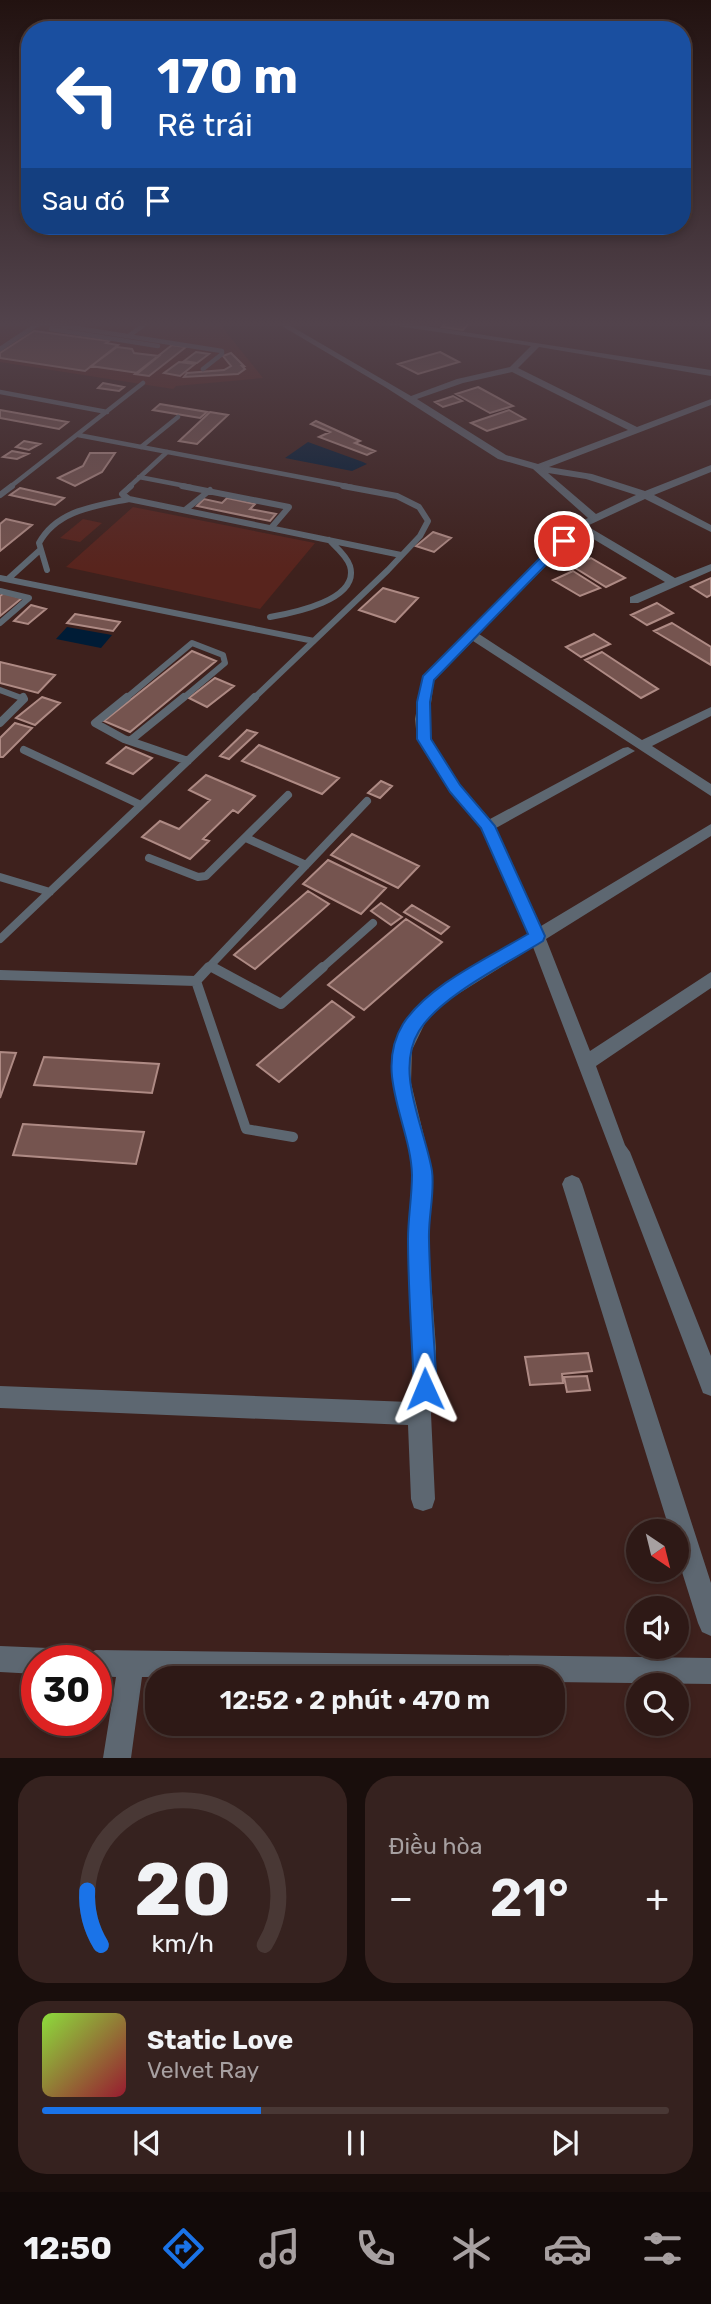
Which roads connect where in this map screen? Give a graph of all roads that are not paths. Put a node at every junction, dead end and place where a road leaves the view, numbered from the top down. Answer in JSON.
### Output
{"nodes":[{"id":1,"x":64,"y":404,"type":"edge"},
{"id":2,"x":117,"y":404,"type":"edge"},
{"id":3,"x":418,"y":404,"type":"edge"},
{"id":4,"x":584,"y":404,"type":"edge"},
{"id":5,"x":706,"y":404,"type":"edge"},
{"id":6,"x":107,"y":412,"type":"junction"},
{"id":7,"x":178,"y":417,"type":"dead end"},
{"id":8,"x":636,"y":430,"type":"junction"},
{"id":9,"x":78,"y":435,"type":"junction"},
{"id":10,"x":141,"y":447,"type":"junction"},
{"id":11,"x":167,"y":452,"type":"junction"},
{"id":12,"x":537,"y":468,"type":"junction"},
{"id":13,"x":711,"y":468,"type":"edge"},
{"id":14,"x":139,"y":477,"type":"junction"},
{"id":15,"x":210,"y":490,"type":"junction"},
{"id":16,"x":0,"y":495,"type":"edge"},
{"id":17,"x":645,"y":495,"type":"junction"},
{"id":18,"x":129,"y":499,"type":"junction"},
{"id":19,"x":185,"y":510,"type":"junction"},
{"id":20,"x":594,"y":519,"type":"junction"},
{"id":21,"x":579,"y":526,"type":"junction"},
{"id":22,"x":271,"y":528,"type":"junction"},
{"id":23,"x":711,"y":529,"type":"edge"},
{"id":24,"x":329,"y":540,"type":"junction"},
{"id":25,"x":40,"y":550,"type":"junction"},
{"id":26,"x":401,"y":555,"type":"junction"},
{"id":27,"x":711,"y":567,"type":"edge"},
{"id":28,"x":47,"y":570,"type":"dead end"},
{"id":29,"x":4,"y":578,"type":"edge"},
{"id":30,"x":674,"y":583,"type":"junction"},
{"id":31,"x":0,"y":591,"type":"edge"},
{"id":32,"x":634,"y":600,"type":"dead end"},
{"id":33,"x":270,"y":617,"type":"dead end"},
{"id":34,"x":0,"y":623,"type":"edge"},
{"id":35,"x":471,"y":634,"type":"junction"},
{"id":36,"x":314,"y":641,"type":"junction"},
{"id":37,"x":0,"y":690,"type":"edge"},
{"id":38,"x":711,"y":711,"type":"edge"},
{"id":39,"x":0,"y":723,"type":"edge"},
{"id":40,"x":131,"y":740,"type":"junction"},
{"id":41,"x":643,"y":745,"type":"junction"},
{"id":42,"x":24,"y":750,"type":"dead end"},
{"id":43,"x":628,"y":751,"type":"dead end"},
{"id":44,"x":188,"y":761,"type":"junction"},
{"id":45,"x":711,"y":791,"type":"edge"},
{"id":46,"x":288,"y":795,"type":"dead end"},
{"id":47,"x":367,"y":801,"type":"dead end"},
{"id":48,"x":141,"y":806,"type":"junction"},
{"id":49,"x":488,"y":826,"type":"junction"},
{"id":50,"x":711,"y":830,"type":"edge"},
{"id":51,"x":246,"y":838,"type":"junction"},
{"id":52,"x":149,"y":858,"type":"dead end"},
{"id":53,"x":306,"y":865,"type":"junction"},
{"id":54,"x":0,"y":877,"type":"edge"},
{"id":55,"x":50,"y":892,"type":"junction"},
{"id":56,"x":373,"y":923,"type":"dead end"},
{"id":57,"x":537,"y":936,"type":"junction"},
{"id":58,"x":0,"y":939,"type":"edge"},
{"id":59,"x":210,"y":966,"type":"junction"},
{"id":60,"x":0,"y":975,"type":"edge"},
{"id":61,"x":711,"y":979,"type":"edge"},
{"id":62,"x":196,"y":981,"type":"junction"},
{"id":63,"x":584,"y":1063,"type":"junction"},
{"id":64,"x":293,"y":1137,"type":"dead end"},
{"id":65,"x":572,"y":1184,"type":"dead end"},
{"id":66,"x":711,"y":1385,"type":"edge"},
{"id":67,"x":0,"y":1397,"type":"edge"},
{"id":68,"x":419,"y":1414,"type":"junction"},
{"id":69,"x":423,"y":1499,"type":"dead end"},
{"id":70,"x":711,"y":1623,"type":"edge"},
{"id":71,"x":0,"y":1659,"type":"edge"},
{"id":72,"x":21,"y":1660,"type":"edge"},
{"id":73,"x":112,"y":1663,"type":"edge"},
{"id":74,"x":131,"y":1664,"type":"junction"},
{"id":75,"x":711,"y":1671,"type":"edge"},
{"id":76,"x":117,"y":1758,"type":"edge"}],
"edges":[{"from":1,"to":6,"type":"lane"},
{"from":2,"to":6,"type":"lane"},
{"from":3,"to":12,"type":"street"},
{"from":4,"to":8,"type":"street"},
{"from":5,"to":8,"type":"street"},
{"from":6,"to":9,"type":"lane"},
{"from":7,"to":10,"type":"lane"},
{"from":8,"to":12,"type":"street"},
{"from":9,"to":10,"type":"lane"},
{"from":9,"to":16,"type":"lane"},
{"from":10,"to":11,"type":"lane"},
{"from":11,"to":14,"type":"lane"},
{"from":11,"to":26,"type":"lane"},
{"from":12,"to":17,"type":"street"},
{"from":12,"to":20,"type":"street"},
{"from":13,"to":17,"type":"street"},
{"from":14,"to":15,"type":"lane"},
{"from":14,"to":18,"type":"lane"},
{"from":15,"to":19,"type":"lane"},
{"from":15,"to":22,"type":"lane"},
{"from":17,"to":20,"type":"street"},
{"from":17,"to":23,"type":"street"},
{"from":18,"to":19,"type":"lane"},
{"from":18,"to":25,"type":"lane"},
{"from":19,"to":22,"type":"lane"},
{"from":20,"to":21,"type":"street"},
{"from":21,"to":30,"type":"street"},
{"from":21,"to":35,"type":"street"},
{"from":22,"to":24,"type":"lane"},
{"from":24,"to":26,"type":"lane"},
{"from":24,"to":33,"type":"lane"},
{"from":25,"to":28,"type":"lane"},
{"from":25,"to":29,"type":"lane"},
{"from":26,"to":36,"type":"lane"},
{"from":27,"to":30,"type":"street"},
{"from":29,"to":36,"type":"lane"},
{"from":30,"to":32,"type":"street"},
{"from":31,"to":34,"type":"lane"},
{"from":35,"to":41,"type":"street"},
{"from":35,"to":49,"type":"street"},
{"from":36,"to":44,"type":"lane"},
{"from":37,"to":39,"type":"lane"},
{"from":38,"to":41,"type":"street"},
{"from":40,"to":40,"type":"lane"},
{"from":40,"to":44,"type":"lane"},
{"from":41,"to":45,"type":"street"},
{"from":42,"to":48,"type":"lane"},
{"from":43,"to":49,"type":"street"},
{"from":44,"to":48,"type":"lane"},
{"from":46,"to":51,"type":"lane"},
{"from":47,"to":53,"type":"lane"},
{"from":48,"to":55,"type":"lane"},
{"from":49,"to":57,"type":"street"},
{"from":50,"to":57,"type":"street"},
{"from":51,"to":52,"type":"lane"},
{"from":51,"to":53,"type":"lane"},
{"from":53,"to":59,"type":"lane"},
{"from":54,"to":55,"type":"lane"},
{"from":55,"to":58,"type":"lane"},
{"from":56,"to":59,"type":"lane"},
{"from":57,"to":63,"type":"street"},
{"from":57,"to":68,"type":"street"},
{"from":59,"to":62,"type":"lane"},
{"from":60,"to":62,"type":"lane"},
{"from":61,"to":63,"type":"street"},
{"from":62,"to":64,"type":"lane"},
{"from":63,"to":66,"type":"street"},
{"from":65,"to":70,"type":"street"},
{"from":67,"to":68,"type":"street"},
{"from":68,"to":69,"type":"street"},
{"from":71,"to":72,"type":"street"},
{"from":73,"to":74,"type":"street"},
{"from":74,"to":75,"type":"street"},
{"from":74,"to":76,"type":"street"}]}
